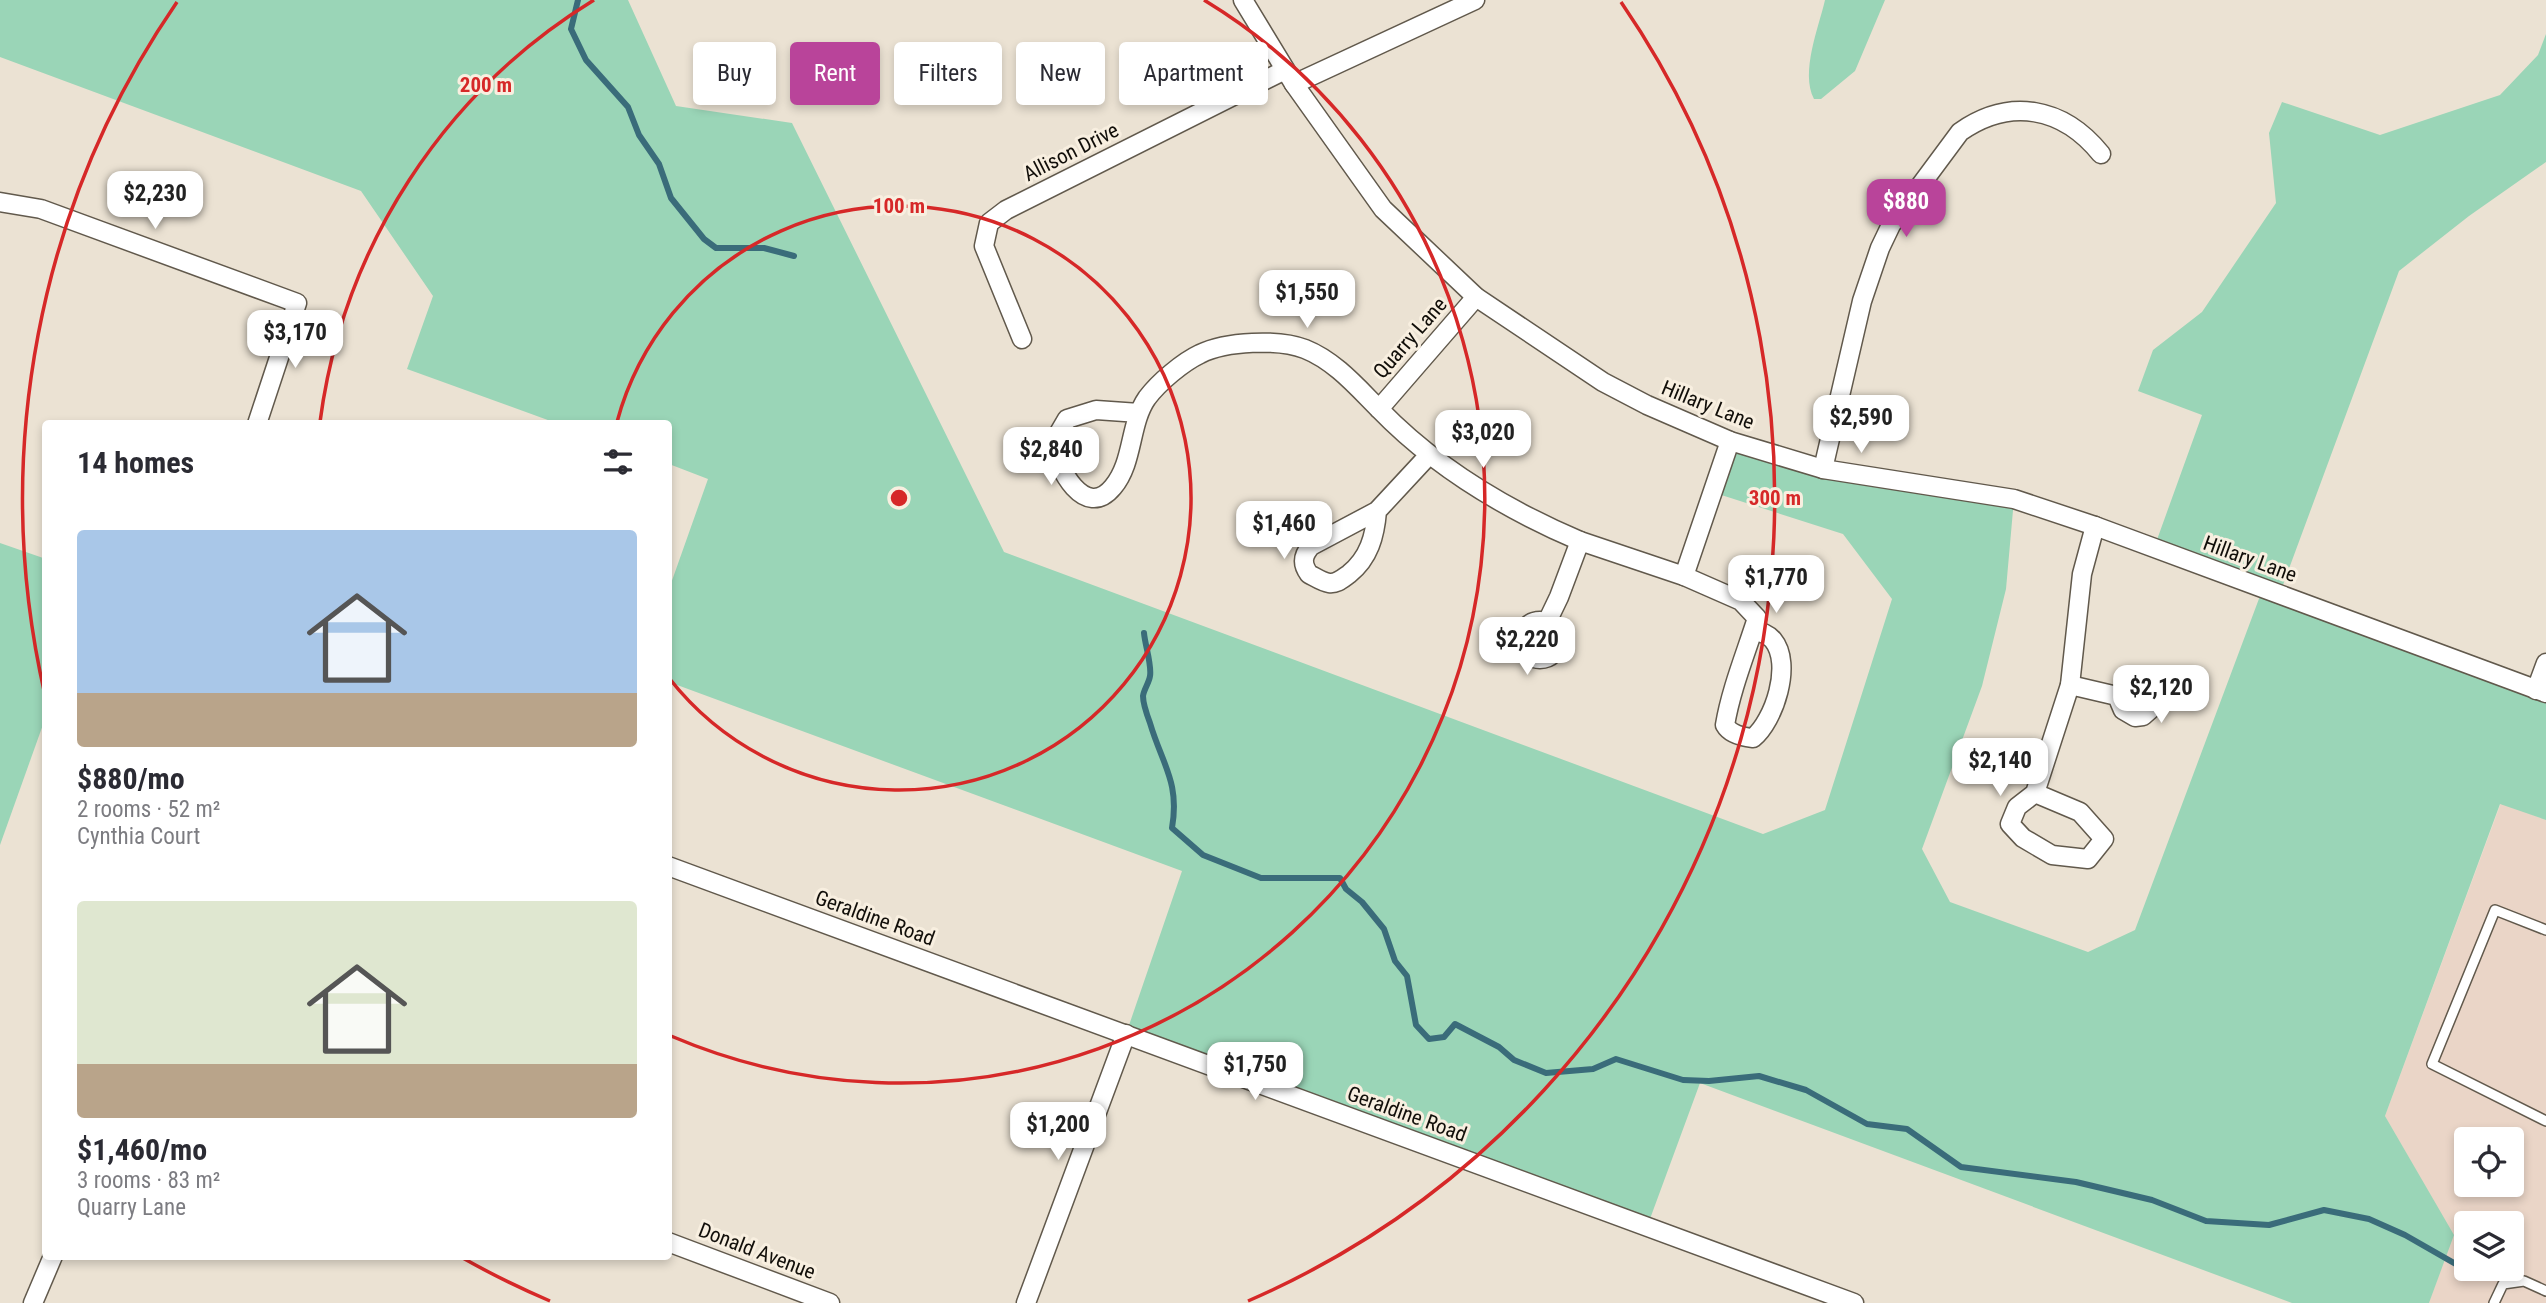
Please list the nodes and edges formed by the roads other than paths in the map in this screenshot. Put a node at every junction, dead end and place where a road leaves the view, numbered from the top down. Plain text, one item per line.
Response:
1 (1243, 0) edge
2 (1475, 0) edge
3 (1290, 77) junction
4 (2101, 154) dead end
5 (0, 202) edge
6 (1476, 297) junction
7 (1022, 339) dead end
8 (1379, 409) junction
9 (1139, 413) junction
10 (258, 420) edge
11 (1730, 441) junction
12 (1429, 455) junction
13 (1823, 468) junction
14 (1377, 511) junction
15 (2095, 526) junction
16 (1580, 541) junction
17 (1684, 576) junction
18 (1547, 622) dead end
19 (1754, 630) junction
20 (2546, 663) edge
21 (2070, 685) junction
22 (2541, 692) edge
23 (2117, 696) dead end
24 (2035, 793) junction
25 (672, 867) edge
26 (2546, 930) edge
27 (1126, 1034) junction
28 (2546, 1121) edge
29 (672, 1244) edge
30 (51, 1260) edge
31 (2546, 1291) edge
32 (34, 1303) edge
33 (830, 1303) edge
34 (1026, 1303) edge
35 (1854, 1303) edge
36 (2494, 1303) edge

1 - 3 street, Hillary Lane
2 - 3 street
3 - 6 street, Hillary Lane
3 - 7 street, Allison Drive
4 - 13 street
5 - 10 street
6 - 8 street, Quarry Lane
6 - 11 street, Hillary Lane
8 - 9 street, Quarry Lane
8 - 12 street, Quarry Lane
9 - 9 street, Quarry Lane
11 - 13 street, Hillary Lane
11 - 17 street
12 - 14 street
12 - 16 street, Quarry Lane
13 - 15 street, Hillary Lane
14 - 14 street
15 - 21 street
15 - 22 street, Hillary Lane
16 - 17 street, Quarry Lane
16 - 18 street
17 - 19 street, Quarry Lane
19 - 19 street, Quarry Lane
20 - 22 street
21 - 23 street
21 - 24 street
24 - 24 street
25 - 27 street, Geraldine Road
26 - 28 lane
27 - 34 street
27 - 35 street, Geraldine Road
29 - 33 street, Donald Avenue
30 - 32 street
31 - 36 lane

